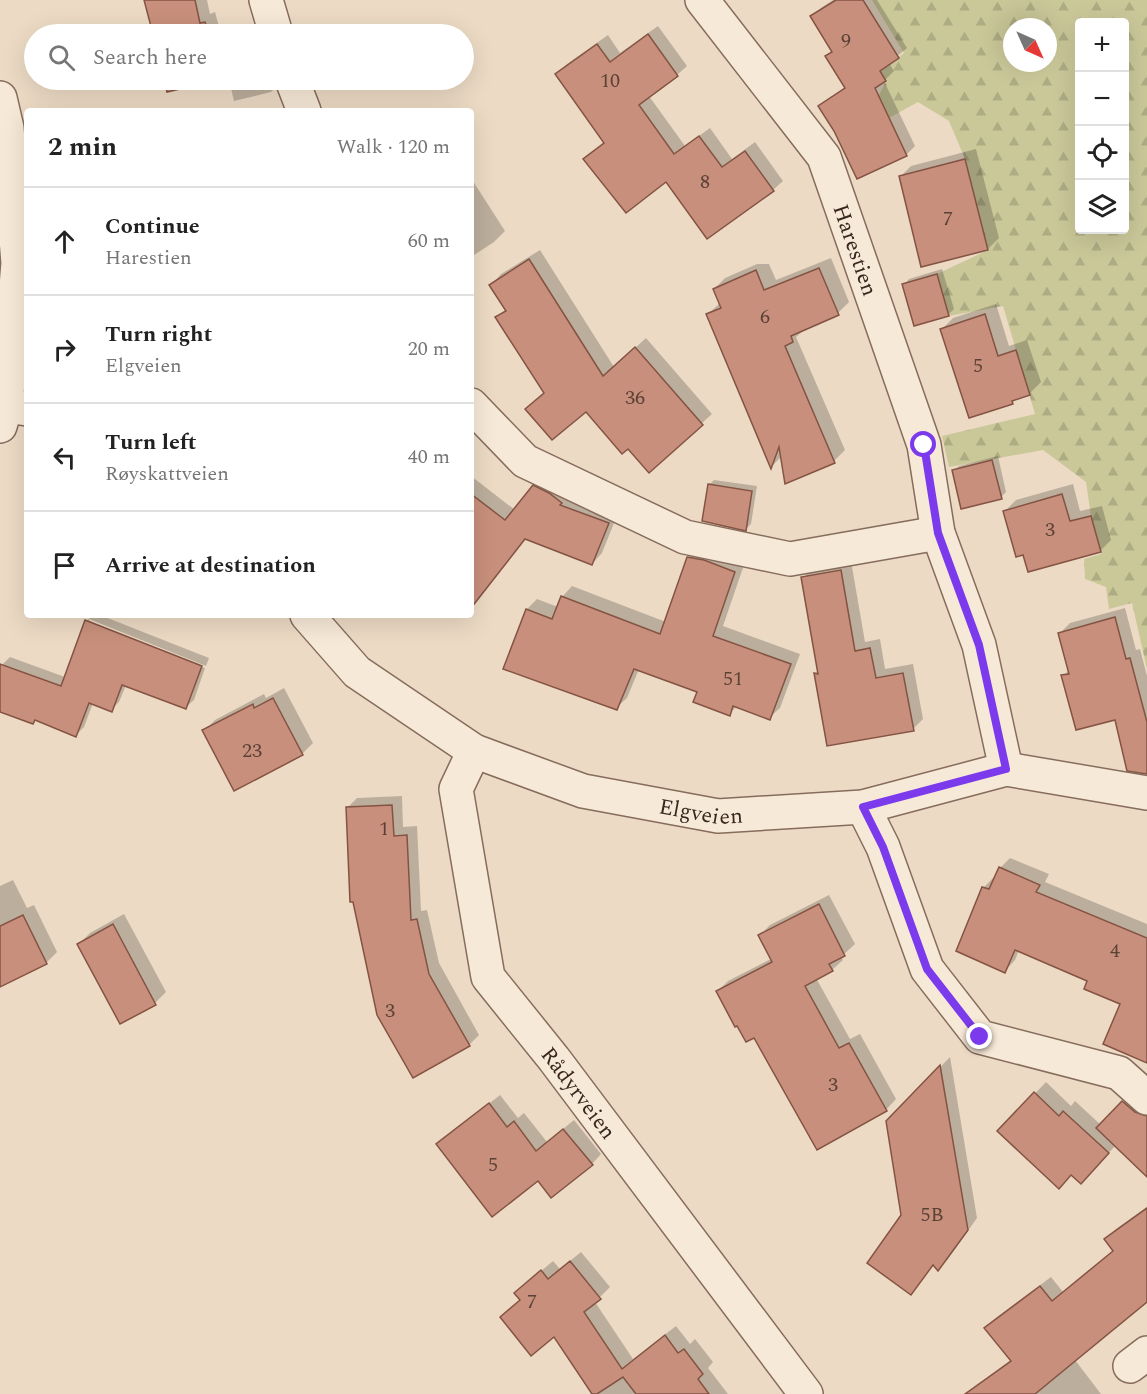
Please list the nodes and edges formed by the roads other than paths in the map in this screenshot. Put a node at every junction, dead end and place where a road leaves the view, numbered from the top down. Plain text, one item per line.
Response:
1 (266, 0) edge
2 (702, 0) edge
3 (273, 24) edge
4 (296, 90) edge
5 (0, 98) edge
6 (303, 108) edge
7 (474, 408) edge
8 (11, 414) edge
9 (938, 533) junction
10 (310, 618) edge
11 (474, 752) junction
12 (1006, 769) junction
13 (1147, 793) edge
14 (863, 807) junction
15 (1147, 1098) edge
16 (806, 1394) edge

1 - 3 street
2 - 9 street, Harestien
4 - 6 street
5 - 8 street
7 - 9 street
9 - 12 street, Harestien
10 - 11 street, Elgveien
11 - 14 street, Elgveien
11 - 16 street, Rådyrveien
12 - 13 street, Elgveien
12 - 14 street, Elgveien
14 - 15 street

